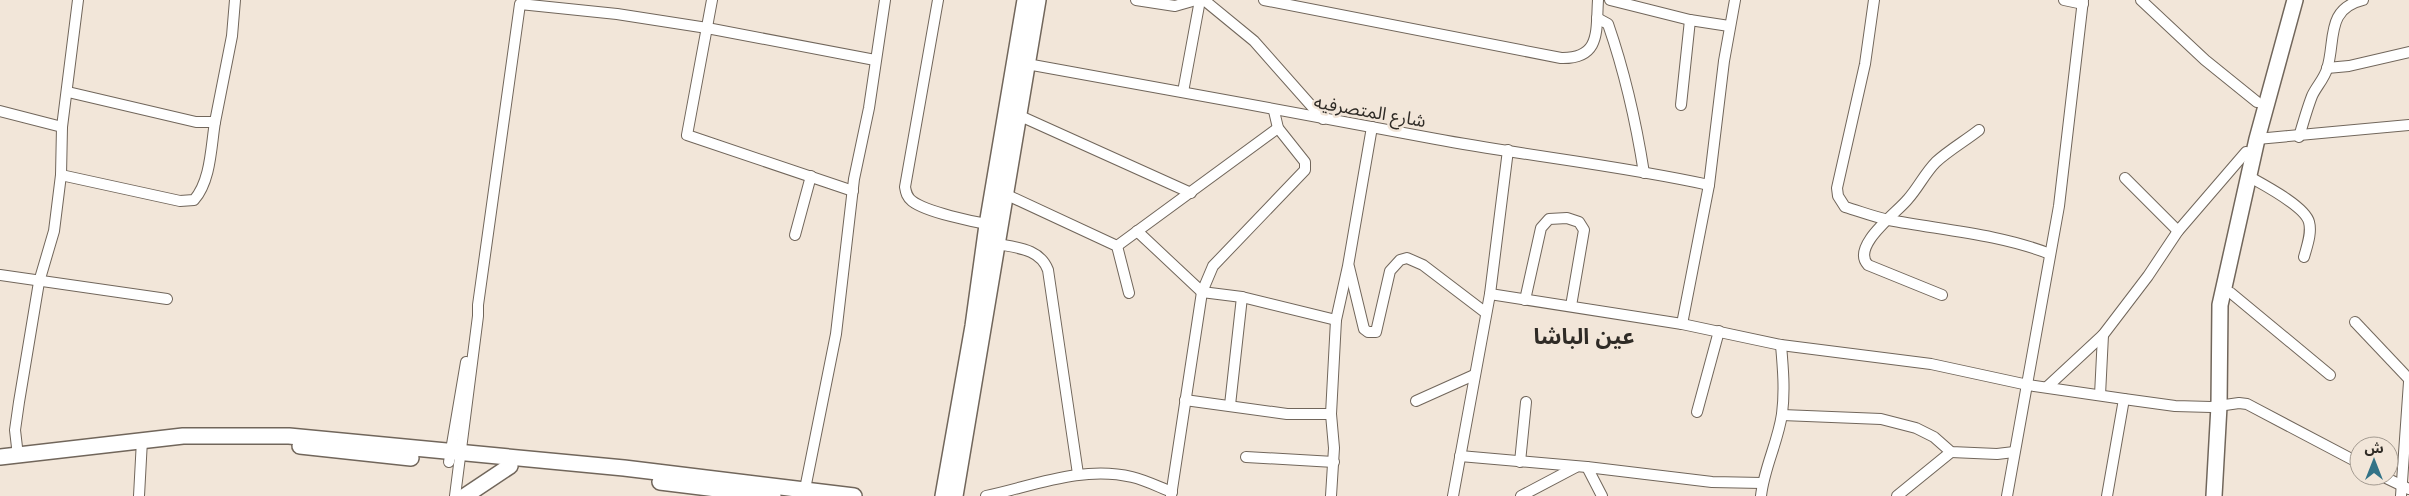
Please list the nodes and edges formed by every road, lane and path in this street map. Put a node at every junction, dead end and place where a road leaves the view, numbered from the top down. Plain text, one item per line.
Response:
1 (78, 0) edge
2 (235, 0) edge
3 (712, 0) edge
4 (885, 0) edge
5 (938, 0) edge
6 (1025, 0) edge
7 (1038, 0) edge
8 (1136, 0) edge
9 (1196, 0) edge
10 (1202, 0) edge
11 (1264, 0) edge
12 (1598, 0) edge
13 (1610, 0) edge
14 (1735, 0) edge
15 (1874, 0) edge
16 (2064, 0) edge
17 (2141, 0) edge
18 (2287, 0) edge
19 (2295, 0) edge
20 (2363, 0) edge
21 (520, 2) edge
22 (2083, 2) edge
23 (1597, 18) junction
24 (1690, 20) junction
25 (1729, 26) junction
26 (707, 28) junction
27 (2409, 52) edge
28 (875, 60) junction
29 (1026, 64) junction
30 (2327, 68) junction
31 (68, 92) junction
32 (1183, 92) junction
33 (2257, 102) junction
34 (1680, 106) dead end
35 (0, 111) edge
36 (1274, 111) junction
37 (1018, 115) junction
38 (1324, 119) junction
39 (215, 122) junction
40 (2409, 125) edge
41 (62, 127) junction
42 (1372, 127) junction
43 (1278, 128) junction
44 (1979, 130) dead end
45 (2299, 137) junction
46 (2257, 139) junction
47 (1508, 150) junction
48 (2246, 152) junction
49 (1644, 173) junction
50 (60, 174) junction
51 (811, 176) junction
52 (2248, 176) junction
53 (2125, 178) dead end
54 (1709, 185) junction
55 (853, 191) junction
56 (1191, 193) junction
57 (1005, 194) junction
58 (1887, 219) junction
59 (994, 226) junction
60 (1137, 231) junction
61 (2178, 231) junction
62 (795, 235) dead end
63 (998, 244) junction
64 (1117, 246) junction
65 (2050, 254) junction
66 (2304, 257) dead end
67 (1348, 266) junction
68 (0, 275) edge
69 (39, 282) junction
70 (2223, 290) junction
71 (1202, 292) junction
72 (1129, 293) dead end
73 (1490, 294) junction
74 (1942, 295) dead end
75 (1242, 297) junction
76 (167, 299) dead end
77 (1526, 300) junction
78 (1571, 306) junction
79 (1486, 313) junction
80 (1336, 320) junction
81 (2355, 322) dead end
82 (1682, 324) junction
83 (1719, 331) junction
84 (2103, 335) junction
85 (1781, 345) junction
86 (2330, 375) dead end
87 (1474, 376) junction
88 (2409, 381) edge
89 (2028, 385) junction
90 (2047, 387) junction
91 (2409, 392) edge
92 (2100, 395) junction
93 (2124, 399) junction
94 (1185, 400) junction
95 (1416, 401) dead end
96 (1526, 402) dead end
97 (1230, 405) junction
98 (2215, 407) junction
99 (1697, 412) dead end
100 (1331, 414) junction
101 (1782, 415) junction
102 (142, 440) junction
103 (1951, 452) junction
104 (2014, 452) junction
105 (18, 456) junction
106 (1460, 456) junction
107 (0, 457) edge
108 (455, 457) junction
109 (1246, 457) dead end
110 (2349, 458) edge
111 (1334, 462) junction
112 (1520, 462) junction
113 (510, 466) junction
114 (1576, 467) junction
115 (1587, 467) junction
116 (1078, 474) junction
117 (1762, 482) junction
118 (805, 490) junction
119 (690, 491) edge
120 (2404, 491) edge
121 (1172, 494) edge
122 (139, 496) edge
123 (455, 496) edge
124 (465, 496) edge
125 (772, 496) edge
126 (854, 496) edge
127 (943, 496) edge
128 (955, 496) edge
129 (986, 496) edge
130 (1331, 496) edge
131 (1453, 496) edge
132 (1521, 496) edge
133 (1602, 496) edge
134 (1760, 496) edge
135 (1897, 496) edge
136 (2008, 496) edge
137 (2107, 496) edge
138 (2206, 496) edge
139 (2214, 496) edge

1 - 31 street
2 - 39 street
3 - 26 street
4 - 28 street
5 - 59 street
6 - 59 street
7 - 29 street
8 - 9 street
10 - 32 street
10 - 38 street
11 - 23 street
12 - 23 street
13 - 24 street
14 - 25 street
15 - 58 street
16 - 22 street
17 - 33 street
18 - 33 street
19 - 46 street
20 - 30 street
21 - 26 street
21 - 108 street
22 - 65 street
23 - 49 street
24 - 25 street
24 - 34 street
25 - 54 street
26 - 28 street
26 - 51 street
27 - 30 street
28 - 55 street
29 - 32 street, شارع المتصرفيه
29 - 37 street
30 - 45 street
31 - 39 street
31 - 41 street
32 - 36 street, شارع المتصرفيه
33 - 48 street
35 - 41 street
36 - 38 street, شارع المتصرفيه
36 - 43 street
37 - 56 street
37 - 57 street
38 - 42 street, شارع المتصرفيه
39 - 50 street
40 - 45 street
41 - 50 street
42 - 47 street, شارع المتصرفيه
42 - 67 street
43 - 56 street
43 - 71 street
44 - 58 street
45 - 46 street
46 - 52 street
47 - 49 street, شارع المتصرفيه
47 - 73 street
48 - 61 street
48 - 98 street
49 - 54 street, شارع المتصرفيه
50 - 69 street
51 - 55 street
51 - 62 street
52 - 66 street
52 - 70 street
53 - 61 street
54 - 82 street
55 - 118 street
56 - 60 street
57 - 59 street
57 - 64 street
58 - 65 street
58 - 74 street
59 - 63 street
59 - 127 street
60 - 64 street
60 - 71 street
61 - 84 street
63 - 116 street
63 - 128 street
64 - 72 street
65 - 89 street
67 - 79 street
67 - 80 street
68 - 69 street
69 - 76 street
69 - 105 street
70 - 86 street
70 - 98 street
71 - 75 street
71 - 94 street
73 - 77 street
73 - 79 street
75 - 80 street
75 - 97 street
77 - 78 street
77 - 78 street
78 - 82 street
79 - 87 street
80 - 100 street
81 - 88 street
82 - 83 street
83 - 85 street
83 - 99 street
84 - 90 street
84 - 92 street
85 - 89 street
85 - 101 street
87 - 95 street
87 - 106 street
88 - 91 street
89 - 90 street
89 - 104 street
90 - 92 street
91 - 120 street
92 - 93 street
93 - 98 street
93 - 137 street
94 - 97 street
94 - 121 street
96 - 112 street
97 - 100 street
98 - 110 street
98 - 138 street
98 - 139 street
100 - 111 street
101 - 103 street
101 - 117 street
102 - 105 street
102 - 108 street
102 - 122 street
103 - 104 street
103 - 135 street
104 - 136 street
105 - 107 street
106 - 112 street
106 - 131 street
108 - 113 street
108 - 118 street
108 - 123 street
109 - 111 street
111 - 130 street
112 - 114 street
113 - 119 street
113 - 124 street
114 - 115 street
114 - 132 street
115 - 117 street
115 - 133 street
116 - 121 street
116 - 129 street
117 - 134 street
118 - 126 street
119 - 125 street

